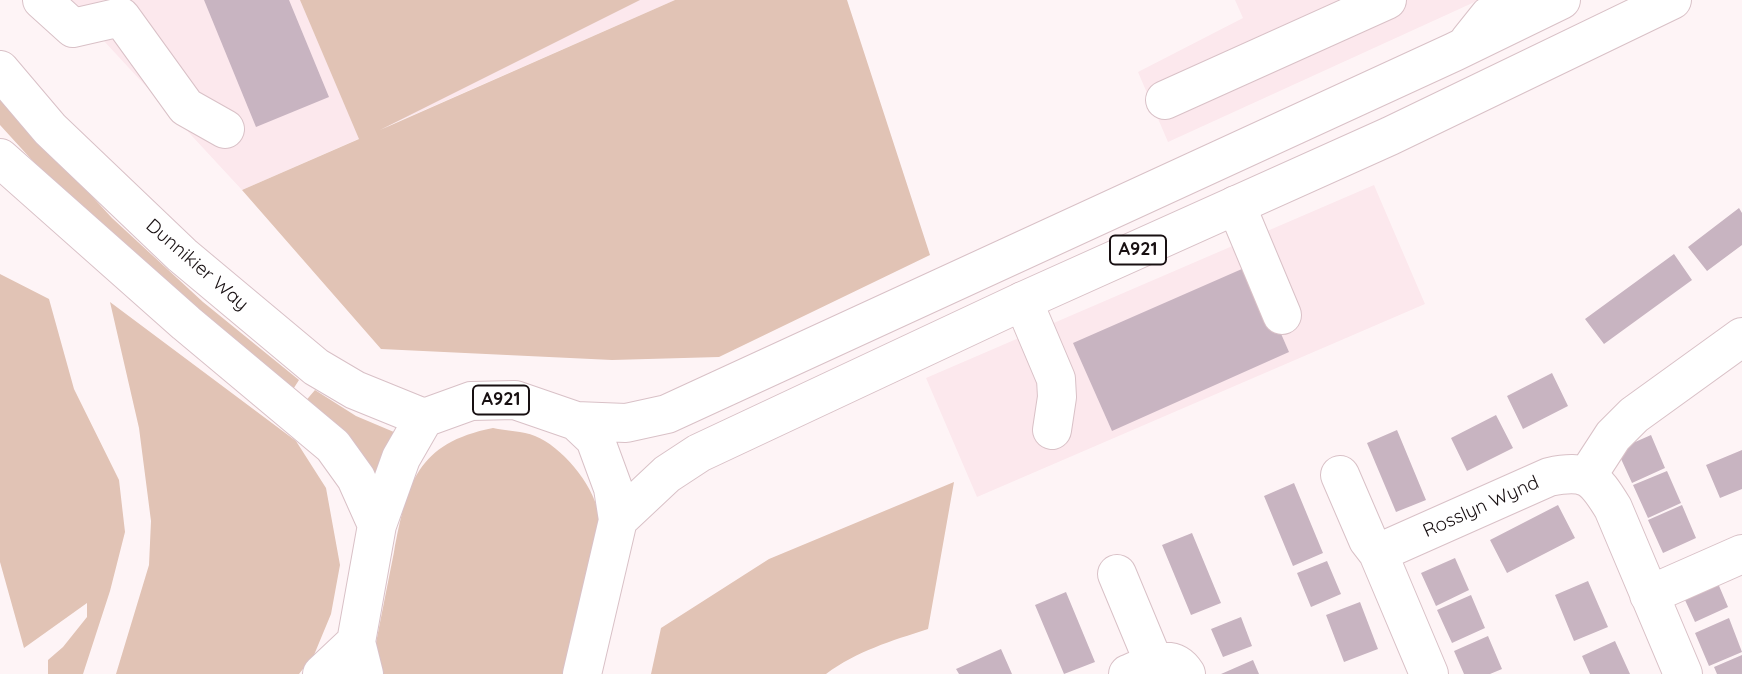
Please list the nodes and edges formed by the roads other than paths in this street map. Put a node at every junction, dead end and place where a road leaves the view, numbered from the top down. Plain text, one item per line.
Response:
1 (41, 0) edge
2 (1387, 0) edge
3 (1515, 0) edge
4 (1672, 0) edge
5 (1549, 1) edge
6 (73, 14) edge
7 (1465, 46) junction
8 (0, 71) edge
9 (1166, 100) dead end
10 (225, 129) dead end
11 (0, 158) edge
12 (1236, 205) junction
13 (1023, 302) junction
14 (1282, 314) dead end
15 (1742, 337) edge
16 (424, 418) junction
17 (576, 421) junction
18 (1052, 430) dead end
19 (1340, 475) dead end
20 (1587, 476) junction
21 (618, 520) junction
22 (377, 525) junction
23 (1378, 553) junction
24 (1742, 554) edge
25 (1117, 573) dead end
26 (1648, 595) junction
27 (360, 658) edge
28 (1156, 670) edge
29 (322, 674) edge
30 (582, 674) edge
31 (1429, 674) edge
32 (1683, 674) edge

1 - 6 main road
2 - 9 main road
3 - 7 main road
4 - 12 main road, A921
5 - 7 main road, A921
6 - 10 main road
7 - 17 main road, A921
8 - 16 main road, Dunnikier Way
11 - 22 main road
12 - 13 main road, A921
12 - 14 main road
13 - 18 main road
13 - 21 main road, A921
15 - 20 main road
16 - 17 main road, A921
16 - 22 main road
17 - 21 main road
19 - 23 main road
20 - 23 main road, Rosslyn Wynd
20 - 26 main road
21 - 30 main road
22 - 27 main road
23 - 31 main road
24 - 26 main road
25 - 28 main road
26 - 32 main road
27 - 29 main road

